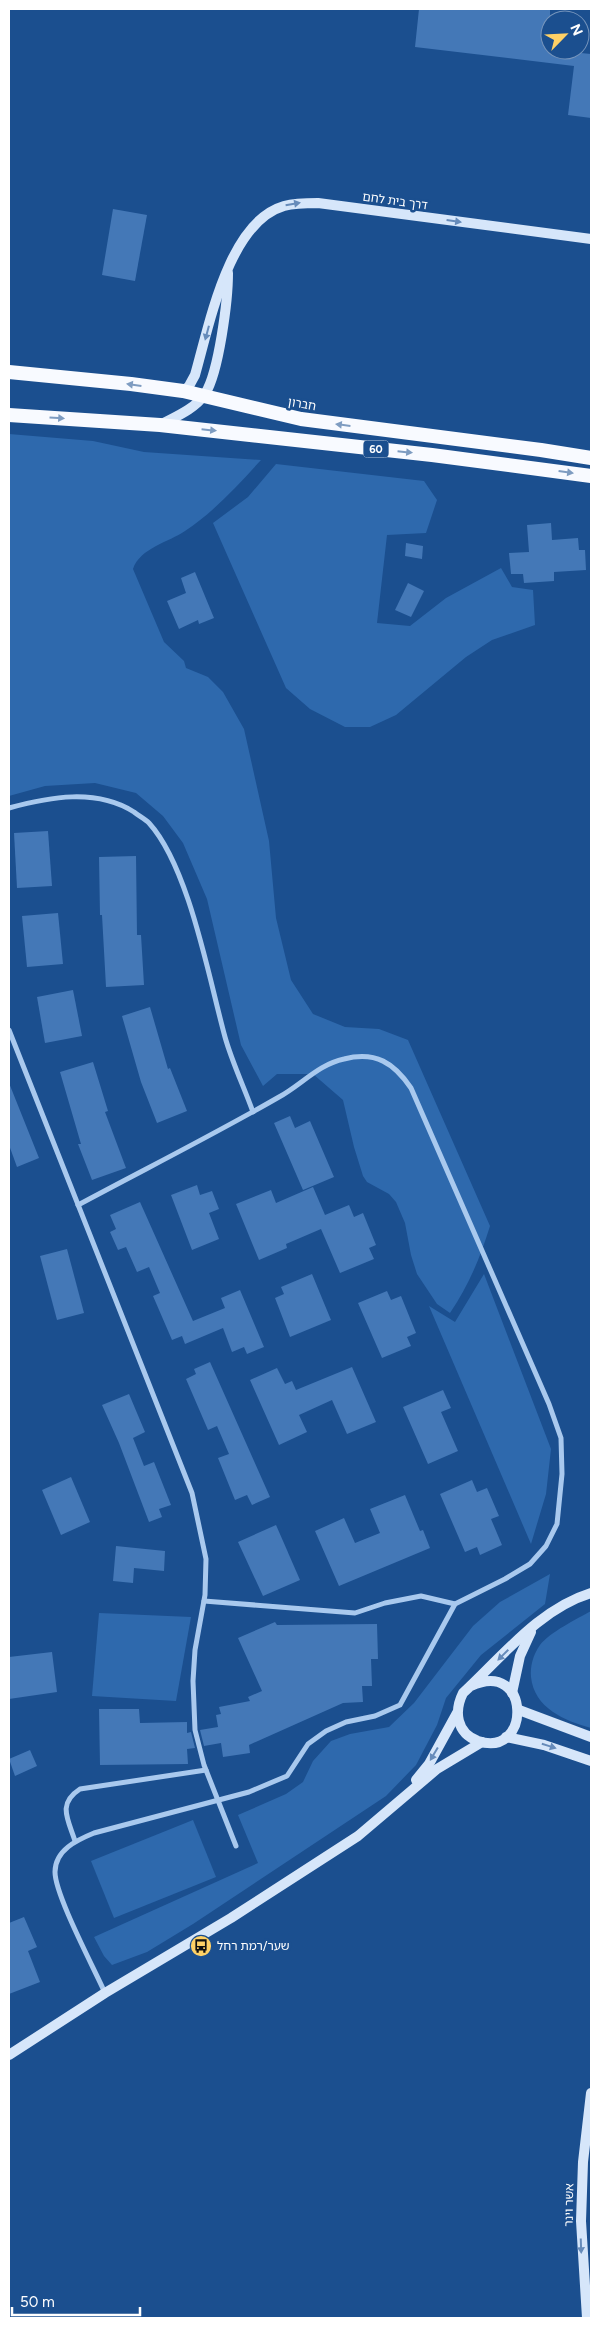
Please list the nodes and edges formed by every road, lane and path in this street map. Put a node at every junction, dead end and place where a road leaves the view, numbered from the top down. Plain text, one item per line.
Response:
1 (591, 239) edge
2 (228, 271) junction
3 (9, 372) edge
4 (183, 392) junction
5 (204, 396) junction
6 (9, 415) edge
7 (160, 425) junction
8 (591, 458) edge
9 (591, 476) edge
10 (9, 808) edge
11 (9, 1030) edge
12 (253, 1112) junction
13 (78, 1205) junction
14 (591, 1593) edge
15 (204, 1601) junction
16 (455, 1604) junction
17 (535, 1625) junction
18 (471, 1686) junction
19 (512, 1693) junction
20 (519, 1710) junction
21 (457, 1713) junction
22 (506, 1737) junction
23 (591, 1737) edge
24 (482, 1742) junction
25 (591, 1761) edge
26 (206, 1770) junction
27 (408, 1792) junction
28 (217, 1799) junction
29 (75, 1841) junction
30 (236, 1846) dead end
31 (105, 1993) junction
32 (9, 2055) edge
33 (591, 2093) edge
34 (587, 2318) edge

2 -> 1 main road, דרך בית לחם
2 -> 4 main road, דרך בית לחם
2 - 5 main road, דרך בית לחם
4 -> 3 highway, חברון / 60
4 - 5 highway, חברון / 60
5 - 7 main road
8 -> 5 highway, חברון / 60
6 -> 7 highway, 60
7 -> 9 highway, 60
10 - 12 street
11 - 13 street
12 - 13 street
12 - 16 street
13 - 15 street
14 - 17 main road
15 - 16 street
15 - 26 street
16 - 28 street
17 -> 18 main road
17 - 19 main road
18 - 19 main road
18 - 21 main road
19 - 20 main road
20 - 22 main road
20 - 23 main road
21 - 24 main road
21 -> 27 main road
22 - 24 main road
22 -> 25 main road
24 - 27 main road
26 - 28 street
26 - 29 street
27 - 31 main road
28 - 29 street
28 - 30 street
29 - 31 street
31 - 32 main road
33 -> 34 main road, אשר וינר

